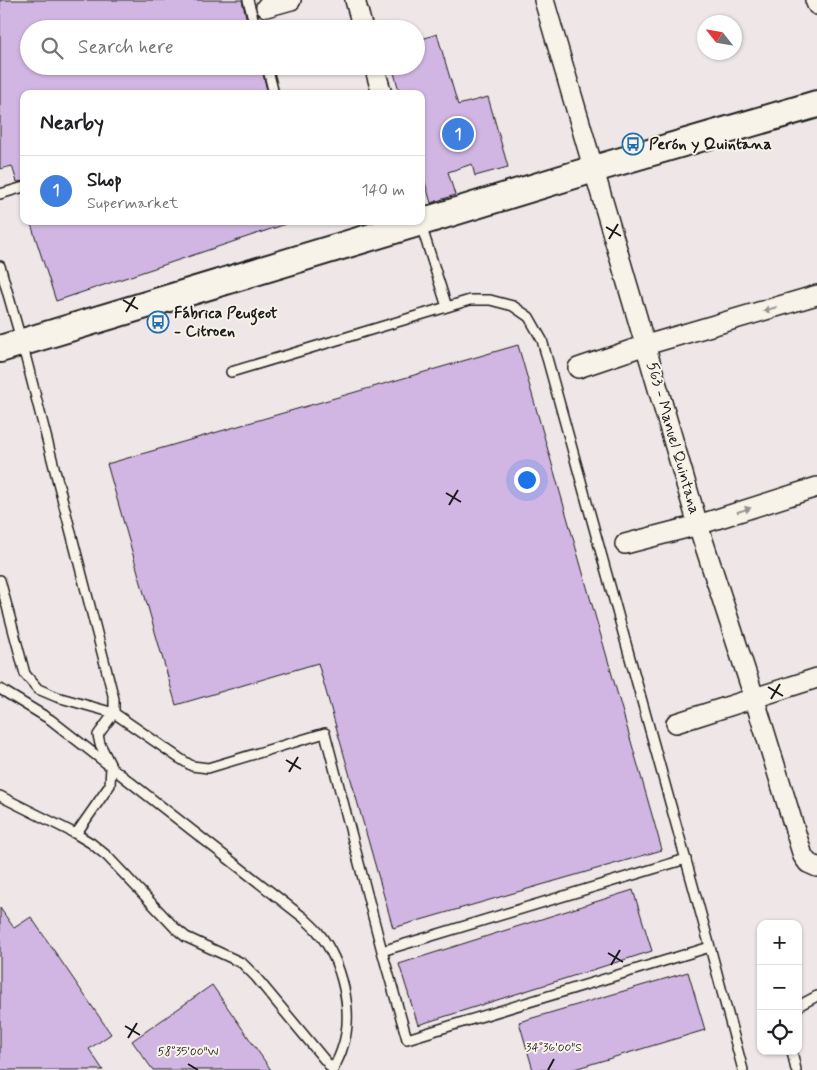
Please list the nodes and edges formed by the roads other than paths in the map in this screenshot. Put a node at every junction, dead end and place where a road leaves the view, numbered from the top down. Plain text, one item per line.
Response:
1 (248, 0) edge
2 (291, 0) edge
3 (355, 0) edge
4 (544, 0) edge
5 (815, 0) edge
6 (817, 6) edge
7 (266, 7) dead end
8 (254, 20) edge
9 (361, 20) edge
10 (269, 75) edge
11 (377, 75) edge
12 (273, 90) edge
13 (381, 90) edge
14 (817, 104) edge
15 (594, 169) junction
16 (20, 189) edge
17 (0, 194) edge
18 (425, 220) edge
19 (410, 225) edge
20 (421, 225) edge
21 (0, 266) edge
22 (2, 281) edge
23 (817, 295) edge
24 (446, 307) junction
25 (646, 345) junction
26 (11, 346) edge
27 (578, 368) dead end
28 (230, 372) dead end
29 (817, 487) edge
30 (698, 524) junction
31 (625, 544) dead end
32 (0, 580) edge
33 (817, 678) edge
34 (0, 689) edge
35 (754, 697) junction
36 (114, 713) junction
37 (676, 723) dead end
38 (111, 766) junction
39 (0, 796) edge
40 (76, 834) junction
41 (686, 859) junction
42 (817, 867) edge
43 (710, 947) junction
44 (382, 951) junction
45 (817, 996) edge
46 (802, 1004) edge
47 (793, 1055) edge
48 (333, 1070) edge
49 (743, 1070) edge
50 (796, 1070) edge

1 - 8 lane
2 - 7 street
3 - 9 street
4 - 15 street, 563 - Manuel Quintana
5 - 6 street
10 - 12 lane
11 - 13 street
14 - 15 street
15 - 18 street
15 - 25 street, 563 - Manuel Quintana
16 - 17 lane
19 - 26 street
20 - 24 lane
21 - 22 lane
22 - 26 lane
23 -> 25 street
24 - 28 lane
24 - 41 lane
25 - 27 street
25 - 30 street, 563 - Manuel Quintana
26 - 36 lane
30 -> 29 street
30 - 31 street
30 - 35 street, 563 - Manuel Quintana
32 - 36 lane
33 - 35 street
34 - 38 lane
35 - 37 street
35 - 42 street, 563 - Manuel Quintana
36 - 38 lane
36 - 44 lane
38 - 40 lane
38 - 48 lane
39 - 40 lane
40 - 48 lane
41 - 43 lane
41 - 44 lane
43 - 44 lane
43 - 49 lane
45 - 46 lane
47 - 50 lane

